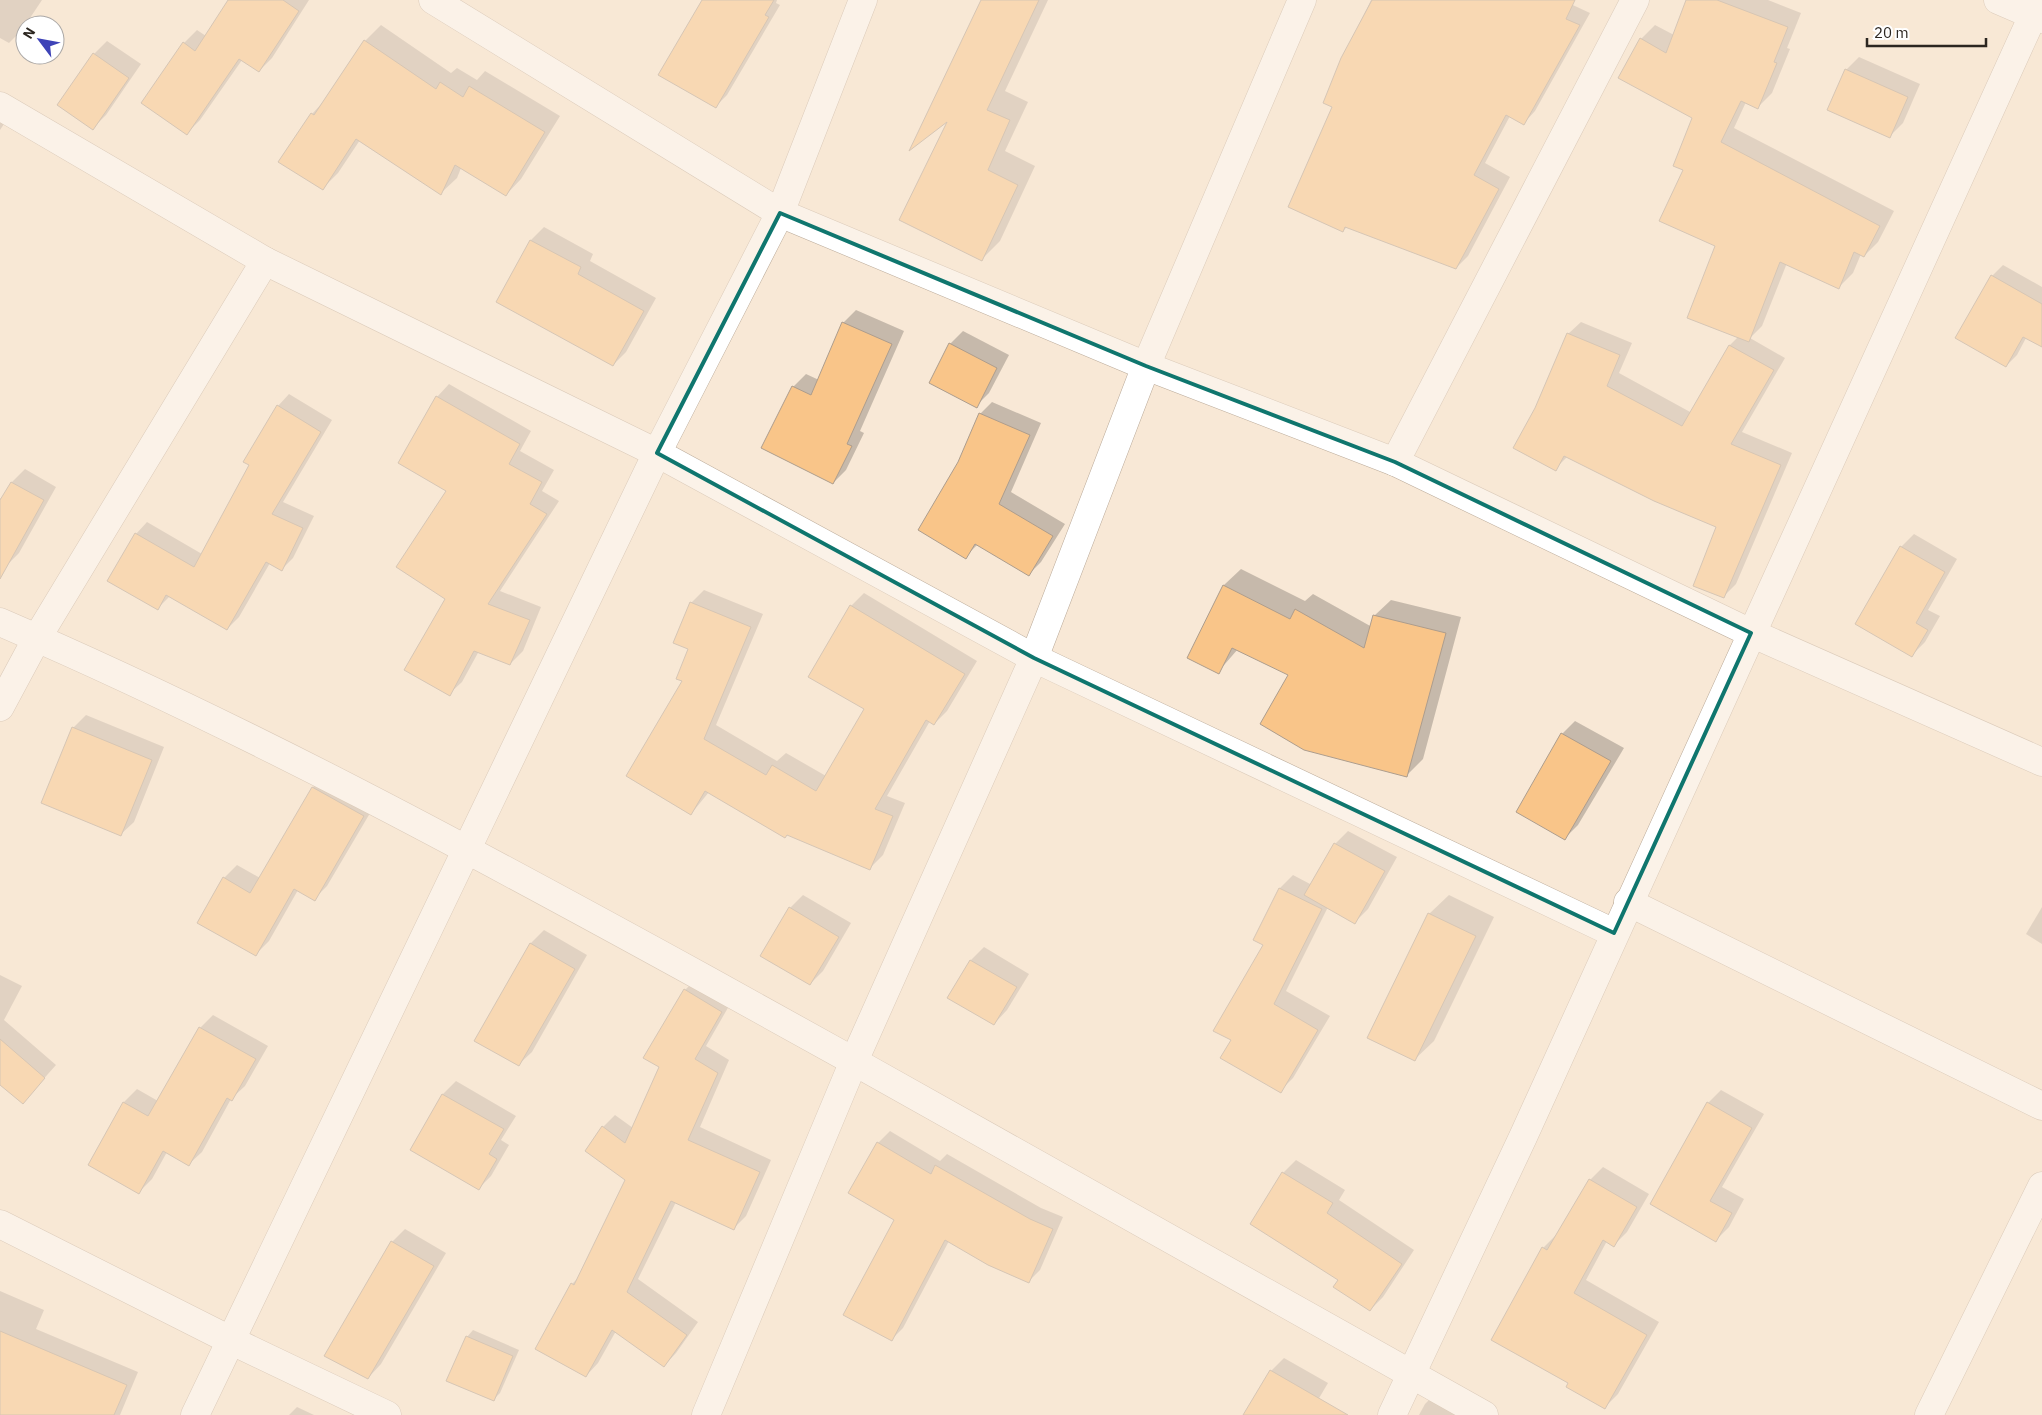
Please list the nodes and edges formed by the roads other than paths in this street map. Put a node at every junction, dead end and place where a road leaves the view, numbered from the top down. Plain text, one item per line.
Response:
1 (434, 0) edge
2 (863, 0) edge
3 (1302, 0) edge
4 (1635, 0) edge
5 (1998, 0) edge
6 (2038, 11) edge
7 (0, 106) edge
8 (780, 213) junction
9 (265, 262) junction
10 (1146, 366) junction
11 (657, 453) junction
12 (1395, 462) junction
13 (0, 622) edge
14 (1751, 633) junction
15 (37, 638) junction
16 (1034, 658) junction
17 (0, 707) edge
18 (2042, 762) edge
19 (468, 848) junction
20 (1628, 902) junction
21 (1614, 933) junction
22 (854, 1061) junction
23 (2042, 1106) edge
24 (2042, 1186) edge
25 (0, 1224) edge
26 (230, 1340) junction
27 (1411, 1374) junction
28 (195, 1415) edge
29 (387, 1415) edge
30 (706, 1415) edge
31 (1392, 1415) edge
32 (1484, 1415) edge
33 (1930, 1415) edge

1 - 8 street
2 - 8 street
3 - 10 street
4 - 12 street
5 - 6 street
6 - 14 street
7 - 9 street
8 - 10 street
8 - 11 street
9 - 11 street
9 - 15 street
10 - 12 street
10 - 16 street
11 - 16 street
11 - 19 street
12 - 14 street
13 - 15 street
14 - 18 street
14 - 20 street
15 - 17 street
15 - 19 street
16 - 21 street
16 - 22 street
19 - 22 street
19 - 26 street
20 - 21 street
20 - 23 street
21 - 27 street
22 - 27 street
22 - 30 street
24 - 33 street
25 - 26 street
26 - 28 street
26 - 29 street
27 - 31 street
27 - 32 street

